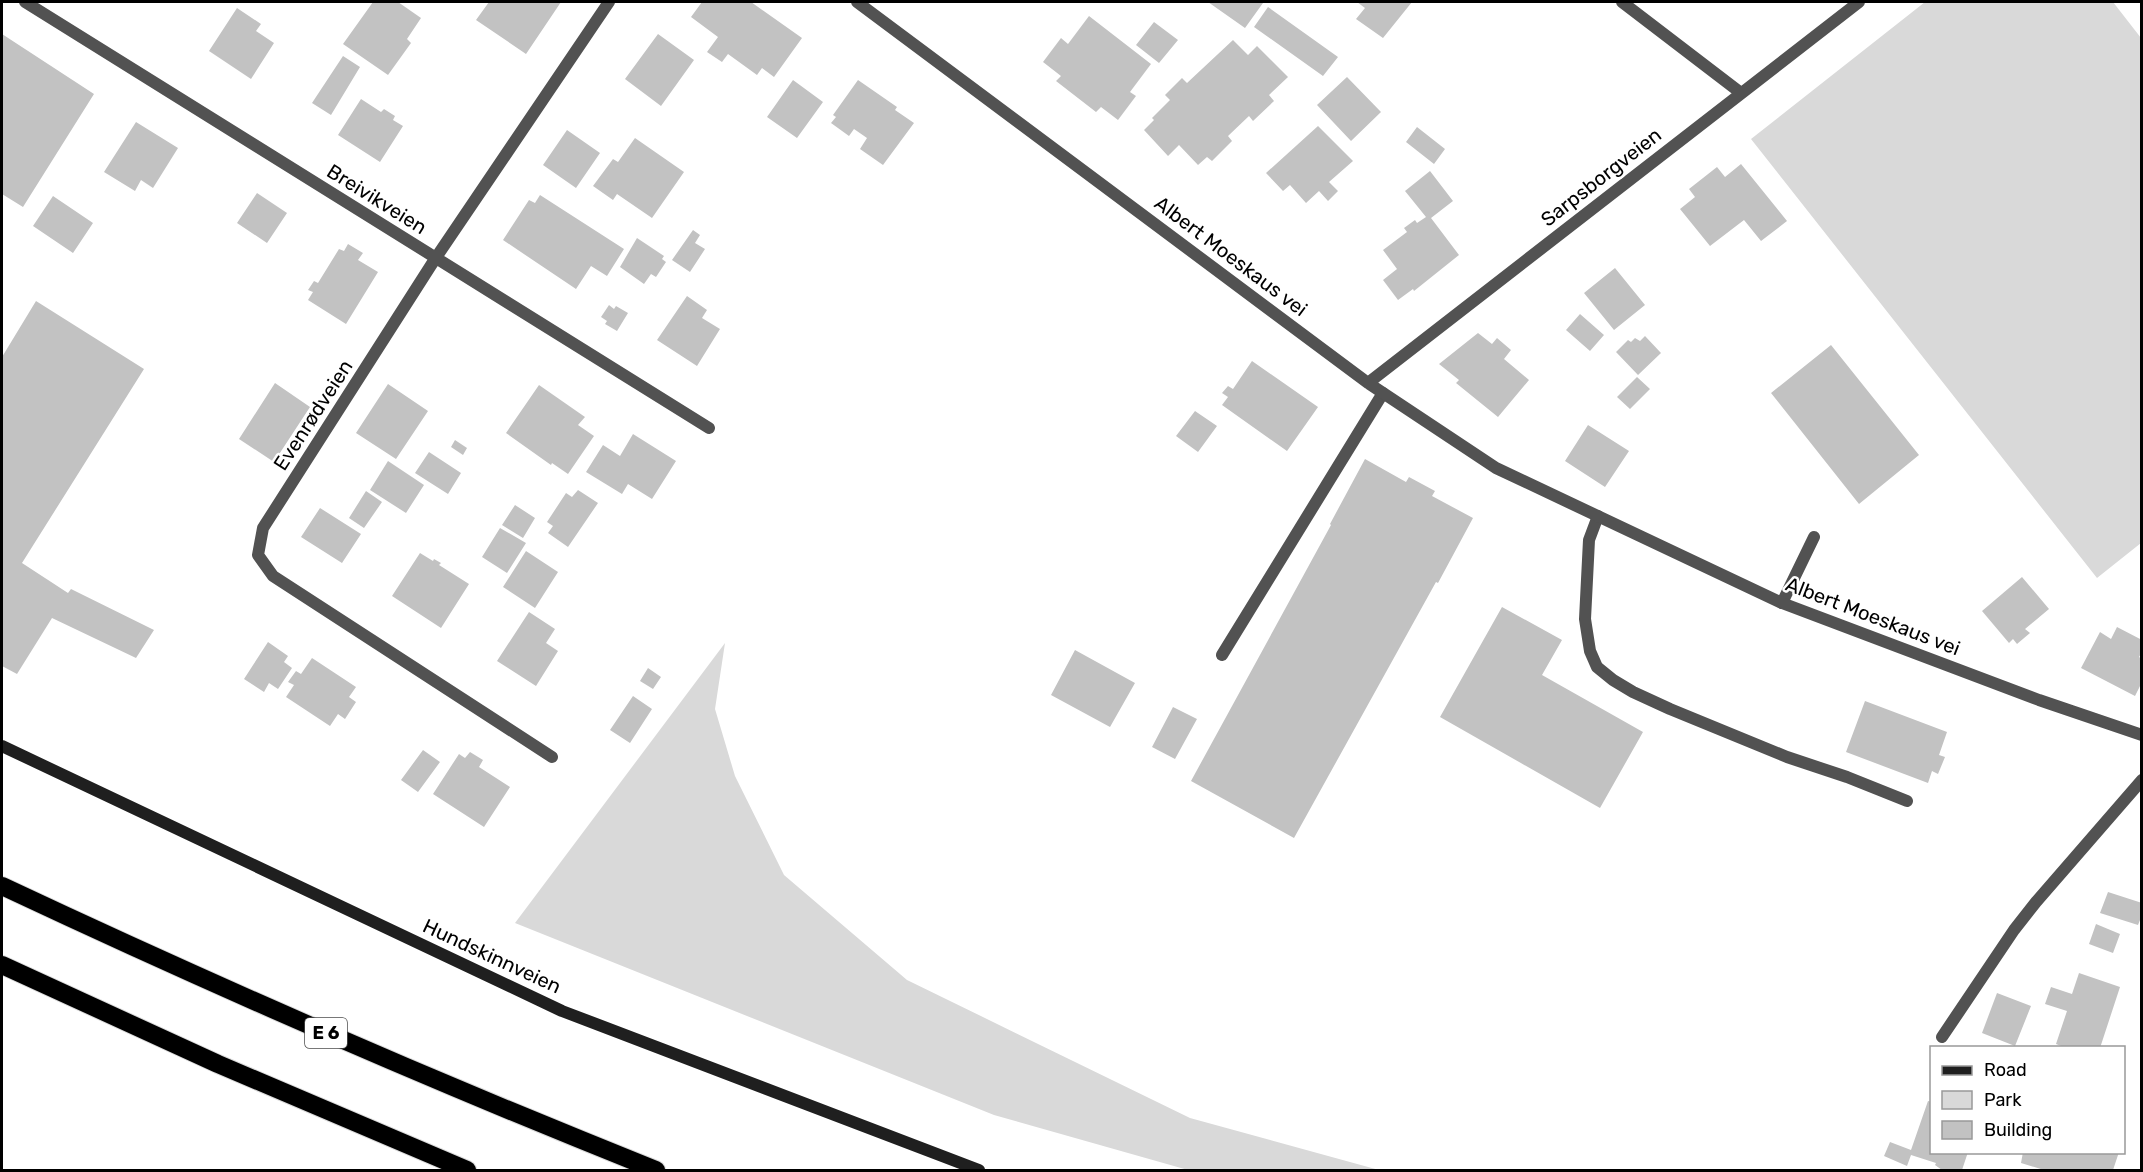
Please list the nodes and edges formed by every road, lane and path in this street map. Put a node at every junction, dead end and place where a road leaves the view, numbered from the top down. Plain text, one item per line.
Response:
1 (25, 2) edge
2 (609, 2) edge
3 (856, 2) edge
4 (1622, 2) edge
5 (1859, 2) edge
6 (1741, 93) junction
7 (435, 259) junction
8 (1368, 383) junction
9 (1383, 393) junction
10 (708, 428) dead end
11 (1598, 516) junction
12 (1814, 537) dead end
13 (1782, 603) junction
14 (1222, 655) dead end
15 (2142, 735) edge
16 (2, 747) edge
17 (552, 757) dead end
18 (2142, 780) edge
19 (1907, 801) dead end
20 (2, 886) edge
21 (2, 965) edge
22 (1942, 1037) dead end
23 (467, 1170) edge
24 (656, 1170) edge
25 (979, 1170) edge

1 - 7 street, Breivikveien
2 - 7 street, Evenrødveien
3 - 8 street, Albert Moeskaus vei
4 - 6 street
5 - 6 street, Sarpsborgveien
6 - 8 street, Sarpsborgveien
7 - 10 street, Breivikveien
7 - 17 street, Evenrødveien
8 - 9 street, Albert Moeskaus vei
9 - 11 street, Albert Moeskaus vei
9 - 14 street
11 - 13 street, Albert Moeskaus vei
11 - 19 street
12 - 13 street
13 - 15 street, Albert Moeskaus vei
16 - 25 street, Hundskinnveien
18 - 22 street
20 - 24 highway, E 6
21 - 23 highway

